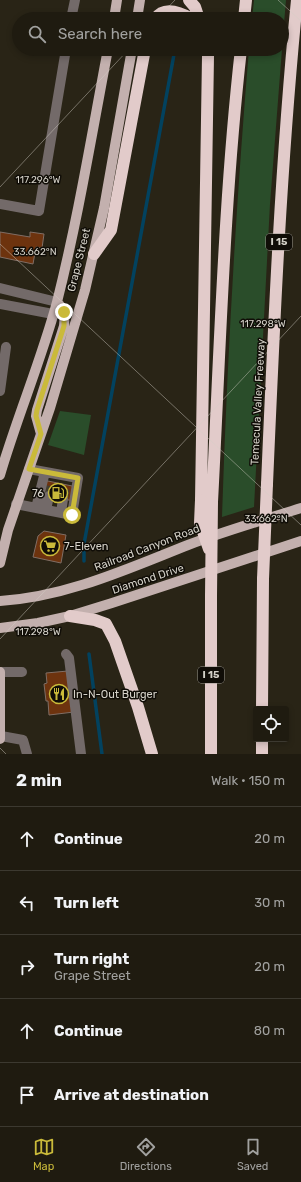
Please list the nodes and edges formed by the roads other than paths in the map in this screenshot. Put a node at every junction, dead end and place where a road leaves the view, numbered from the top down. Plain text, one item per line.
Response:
1 (74, 0) edge
2 (117, 0) edge
3 (140, 0) edge
4 (189, 0) edge
5 (246, 0) edge
6 (297, 0) edge
7 (72, 12) edge
8 (115, 12) edge
9 (138, 12) edge
10 (163, 12) edge
11 (174, 12) edge
12 (197, 12) edge
13 (245, 12) edge
14 (65, 56) edge
15 (107, 56) edge
16 (131, 56) edge
17 (144, 56) edge
18 (208, 56) edge
19 (240, 56) edge
20 (0, 204) edge
21 (94, 254) junction
22 (0, 288) edge
23 (57, 302) junction
24 (0, 304) edge
25 (53, 314) junction
26 (6, 346) dead end
27 (0, 391) edge
28 (41, 434) junction
29 (29, 469) junction
30 (0, 475) edge
31 (50, 476) junction
32 (49, 496) tunnel mouth
33 (63, 499) tunnel mouth
34 (207, 501) junction
35 (16, 504) junction
36 (36, 508) junction
37 (301, 508) edge
38 (46, 510) junction
39 (61, 513) junction
40 (301, 541) edge
41 (0, 563) edge
42 (0, 601) edge
43 (70, 616) junction
44 (0, 628) edge
45 (66, 654) dead end
46 (0, 672) edge
47 (22, 672) dead end
48 (262, 706) edge
49 (0, 738) edge
50 (262, 742) edge
51 (27, 754) edge
52 (81, 754) edge
53 (152, 754) edge
54 (211, 754) edge
55 (262, 754) edge

1 - 7 lane
2 - 8 main road
3 - 9 main road
4 - 12 highway
5 - 13 highway
6 - 48 highway, Temecula Valley Freeway / I 15, bridge
10 - 11 highway
14 - 20 lane
15 - 23 main road, Grape Street
16 - 21 main road, Grape Street
17 - 21 highway
18 - 34 highway
19 - 34 highway, I 15
21 - 28 main road, Grape Street
22 - 23 lane
23 - 25 main road, Grape Street
23 - 28 main road
24 - 25 lane
25 - 30 main road, Grape Street
26 - 27 lane
28 - 29 main road, Grape Street
29 - 31 lane
29 - 35 main road, Grape Street
31 - 36 lane
31 - 39 lane
32 - 38 lane
33 - 39 lane
34 - 54 highway, I 15, bridge
35 - 36 lane
35 - 41 main road, Grape Street
36 - 38 lane
37 - 42 main road, Railroad Canyon Road
38 - 39 lane
40 - 43 main road, Diamond Drive
43 - 44 main road, Diamond Drive
43 - 53 highway
45 - 52 lane
46 - 47 lane
46 - 49 main road
49 - 51 lane
50 - 55 highway

